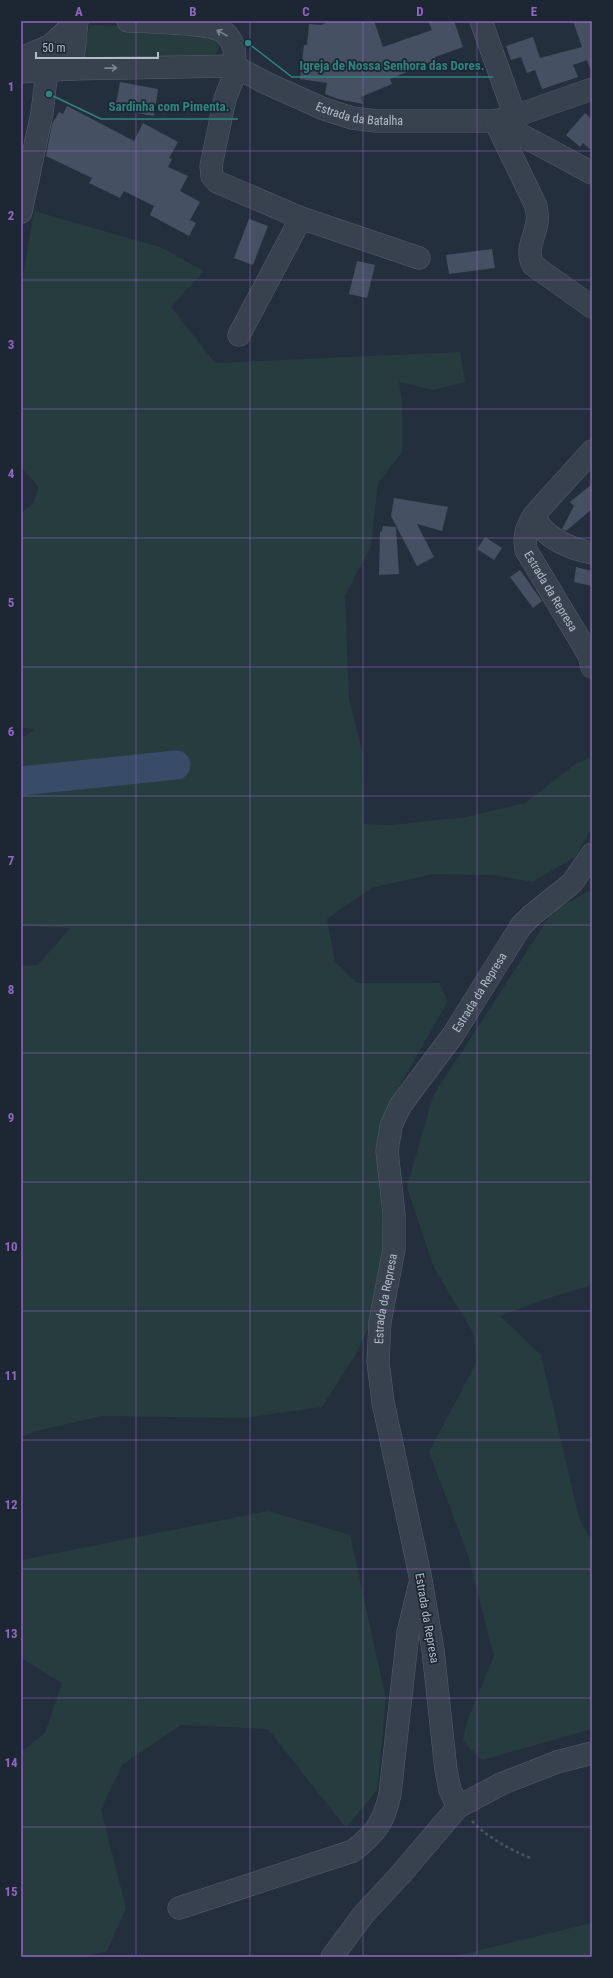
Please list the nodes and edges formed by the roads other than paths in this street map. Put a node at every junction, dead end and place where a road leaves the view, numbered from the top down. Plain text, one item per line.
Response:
1 (77, 21) edge
2 (128, 21) edge
3 (481, 21) edge
4 (50, 46) junction
5 (21, 58) edge
6 (236, 67) junction
7 (72, 69) junction
8 (46, 71) junction
9 (21, 72) edge
10 (592, 89) edge
11 (505, 119) junction
12 (592, 173) edge
13 (21, 212) edge
14 (301, 218) junction
15 (419, 258) dead end
16 (592, 307) edge
17 (239, 335) dead end
18 (592, 451) edge
19 (534, 515) junction
20 (592, 553) edge
21 (592, 667) edge
22 (592, 854) edge
23 (421, 1580) junction
24 (592, 1753) edge
25 (458, 1807) junction
26 (179, 1908) dead end
27 (332, 1957) edge

1 - 4 street
1 - 7 street
6 -> 2 street
3 - 11 street
4 - 5 street
4 - 8 street
7 -> 6 street, Estrada da Batalha
6 - 11 street, Estrada da Batalha
6 - 14 street
7 - 8 street, Estrada da Batalha
8 - 9 street, Estrada da Batalha
8 - 13 street
10 - 11 street
11 - 12 street, Estrada da Batalha
11 - 16 street
14 - 15 street
14 - 17 street
18 - 19 street
19 - 20 street
19 - 21 street, Estrada da Represa
22 - 23 street, Estrada da Represa
23 - 25 street, Estrada da Represa
23 - 26 street
24 - 25 street
25 - 27 street

